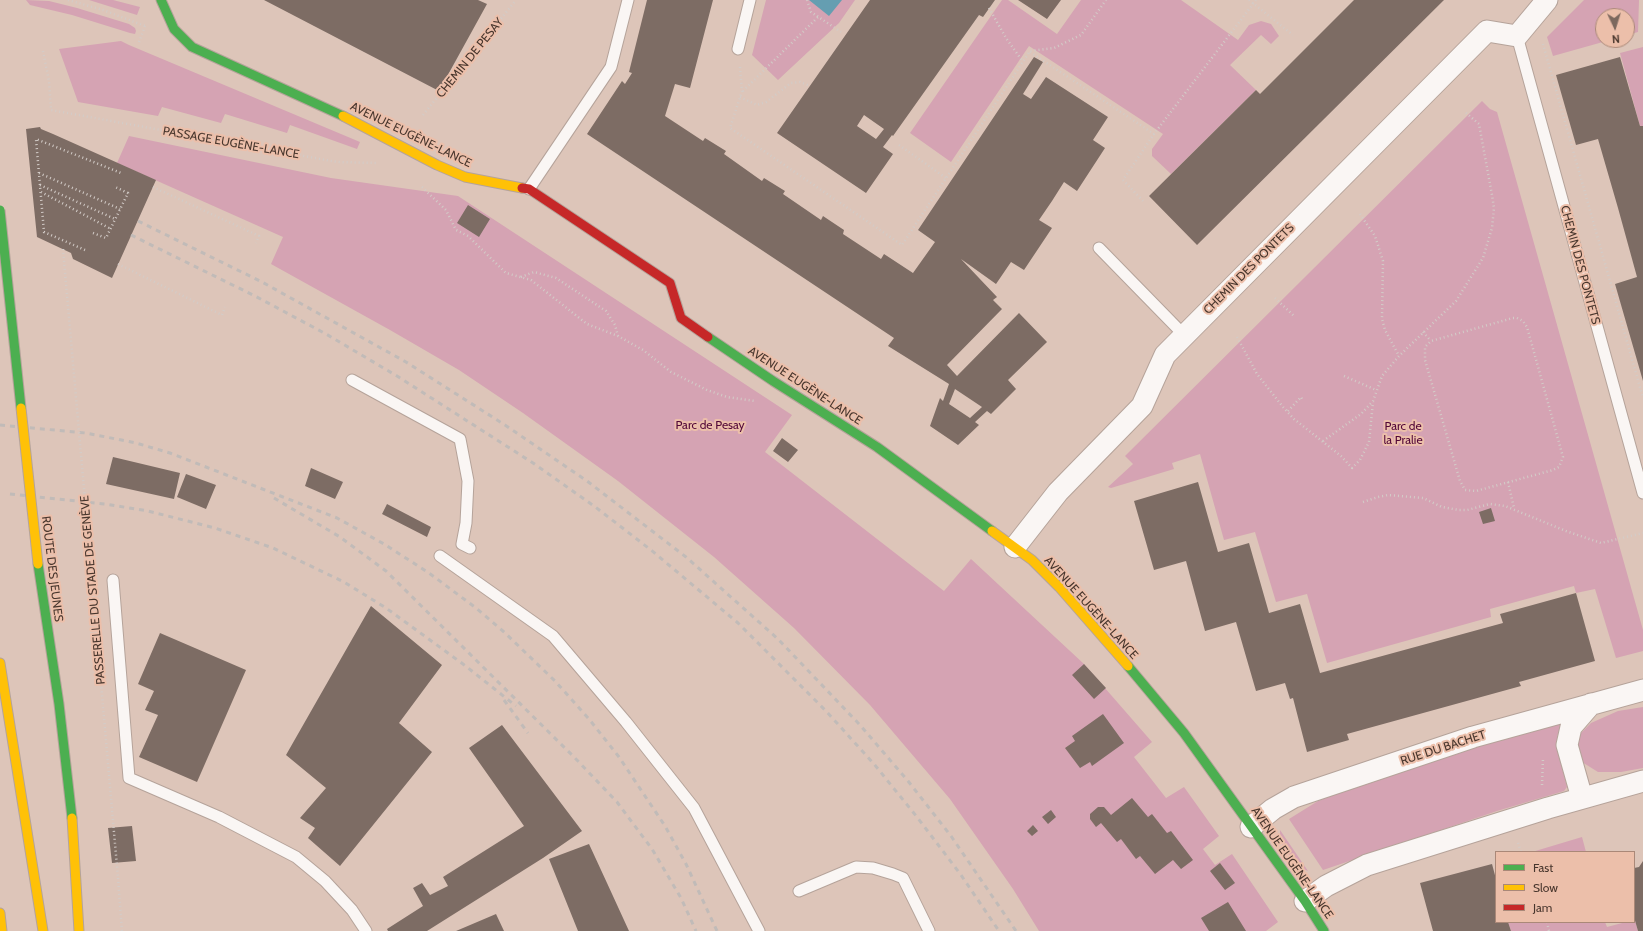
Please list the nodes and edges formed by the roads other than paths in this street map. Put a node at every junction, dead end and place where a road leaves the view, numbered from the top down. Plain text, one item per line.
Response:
1 (161, 0) edge
2 (628, 0) edge
3 (750, 0) edge
4 (1547, 0) edge
5 (1517, 36) junction
6 (738, 49) road end
7 (529, 188) junction
8 (0, 210) edge
9 (1099, 248) dead end
10 (1184, 335) junction
11 (352, 380) dead end
12 (1643, 493) edge
13 (1015, 547) junction
14 (470, 548) dead end
15 (440, 556) dead end
16 (113, 580) dead end
17 (0, 663) edge
18 (1643, 690) edge
19 (1591, 704) junction
20 (1643, 781) edge
21 (1582, 798) junction
22 (1251, 827) junction
23 (800, 892) dead end
24 (1305, 901) junction
25 (0, 913) edge
26 (2, 931) edge
27 (43, 931) edge
28 (79, 931) edge
29 (366, 931) edge
30 (759, 931) edge
31 (929, 931) edge
32 (1324, 931) edge

1 - 7 main road, AVENUE EUGÈNE-LANCE
2 - 7 lane
3 - 6 lane
4 - 5 street
5 - 10 street, CHEMIN DES PONTETS
5 - 12 lane, CHEMIN DES PONTETS
7 - 13 main road, AVENUE EUGÈNE-LANCE
8 - 28 main road, ROUTE DES JEUNES, bridge
9 - 10 lane
10 - 13 street, CHEMIN DES PONTETS
11 - 14 lane
13 - 22 main road, AVENUE EUGÈNE-LANCE
15 - 30 lane
16 - 29 lane
17 - 27 main road
18 - 19 street, RUE DU BACHET
19 - 21 street
19 - 22 street, RUE DU BACHET
20 - 21 street
21 - 24 street
22 - 24 main road, AVENUE EUGÈNE-LANCE
23 - 31 lane
24 - 32 main road, AVENUE EUGÈNE-LANCE
25 - 26 main road

